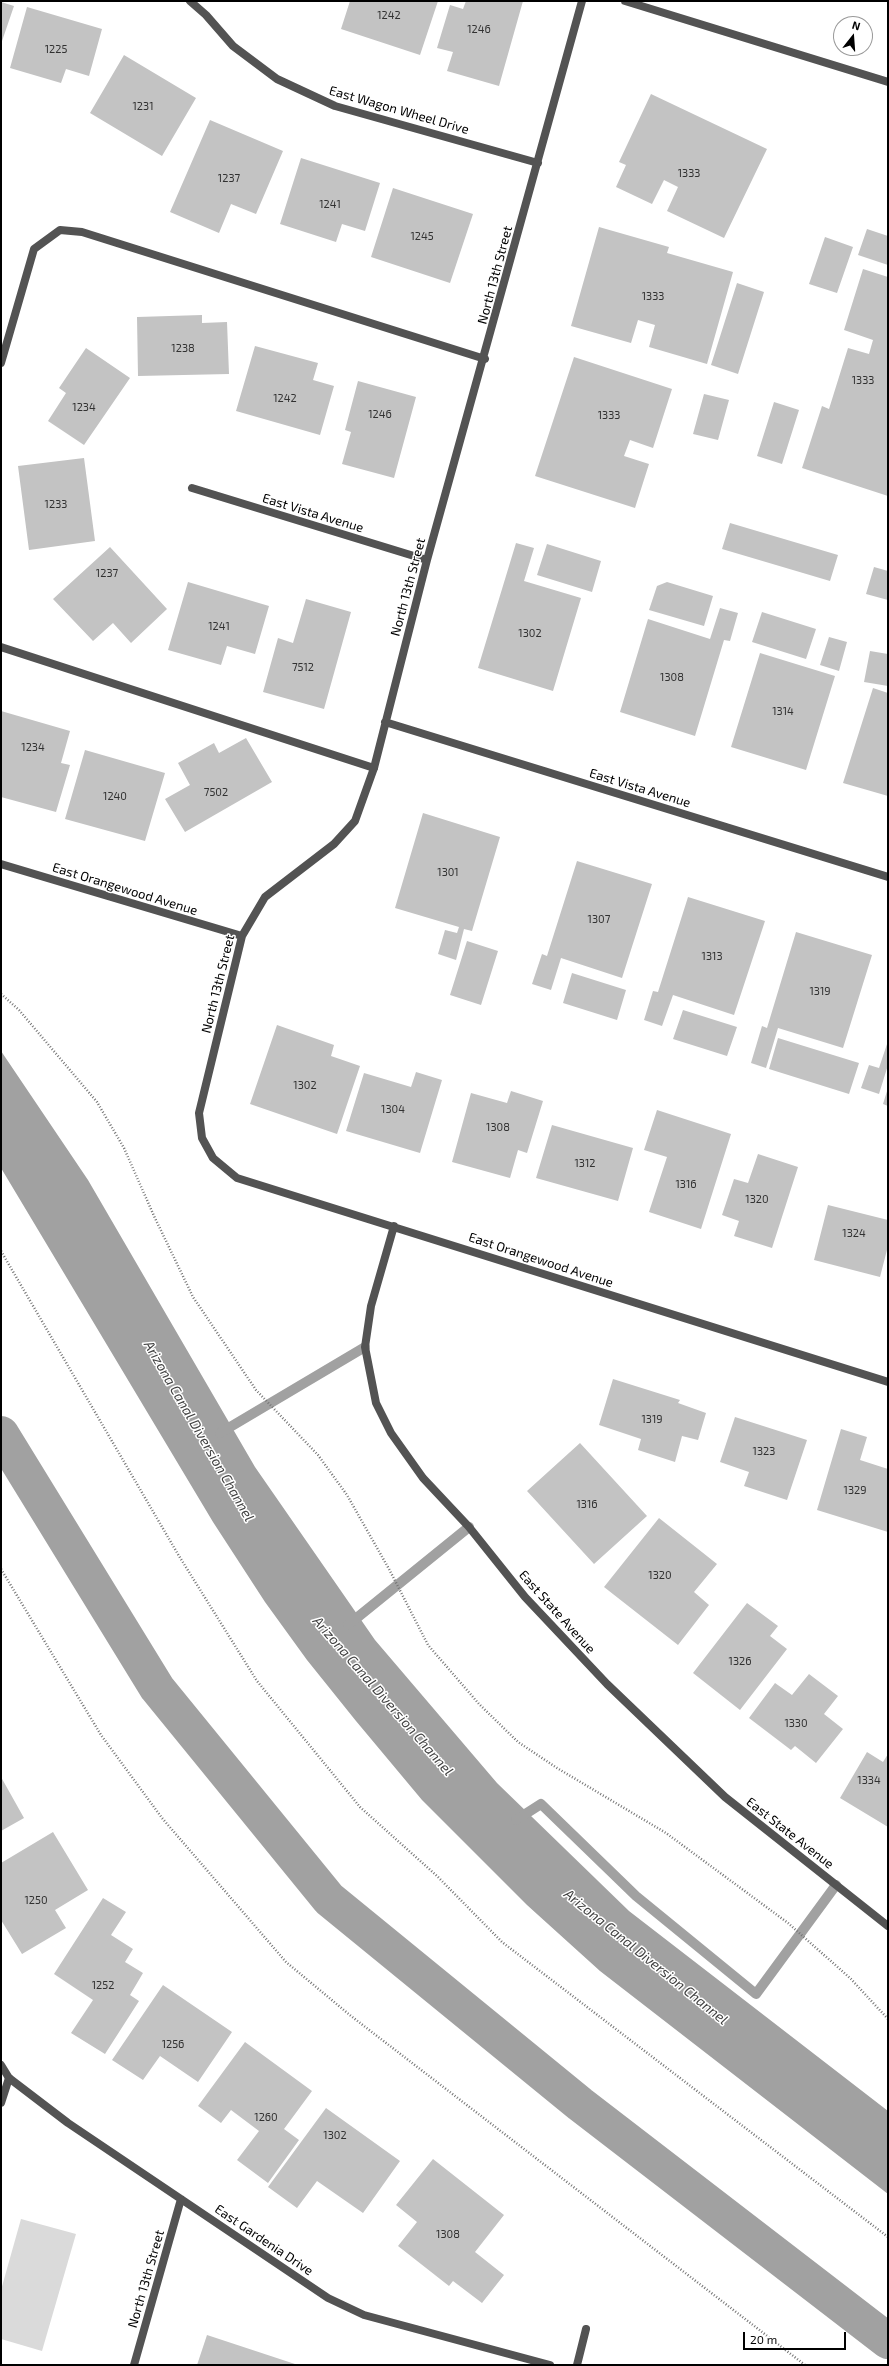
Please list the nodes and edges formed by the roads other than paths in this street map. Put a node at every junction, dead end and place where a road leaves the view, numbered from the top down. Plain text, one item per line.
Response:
1 (190, 1) edge
2 (582, 1) edge
3 (625, 1) edge
4 (888, 82) edge
5 (538, 163) junction
6 (485, 359) junction
7 (1, 363) edge
8 (192, 488) dead end
9 (427, 560) junction
10 (1, 646) edge
11 (385, 722) junction
12 (374, 768) junction
13 (1, 864) edge
14 (888, 877) edge
15 (242, 936) junction
16 (202, 1138) joint
17 (394, 1226) junction
18 (888, 1382) edge
19 (888, 1926) edge
20 (1, 2065) edge
21 (9, 2078) junction
22 (1, 2103) edge
23 (181, 2199) junction
24 (586, 2329) dead end
25 (134, 2365) edge
26 (550, 2365) edge
27 (577, 2365) edge

1 - 5 street, East Wagon Wheel Drive
2 - 5 street, North 13th Street
3 - 4 street
5 - 6 street, North 13th Street
6 - 7 street
6 - 9 street, North 13th Street
8 - 9 street, East Vista Avenue
9 - 11 street, North 13th Street
10 - 12 street
11 - 12 street, North 13th Street
11 - 14 street, East Vista Avenue
12 - 15 street, North 13th Street
13 - 15 street, East Orangewood Avenue
15 - 16 street, North 13th Street
16 - 17 street, East Orangewood Avenue
17 - 18 street, East Orangewood Avenue
17 - 19 street, East State Avenue
20 - 21 street, East Gardenia Drive
21 - 22 street
21 - 23 street, East Gardenia Drive
23 - 25 street, North 13th Street
23 - 26 street, East Gardenia Drive
24 - 27 street

